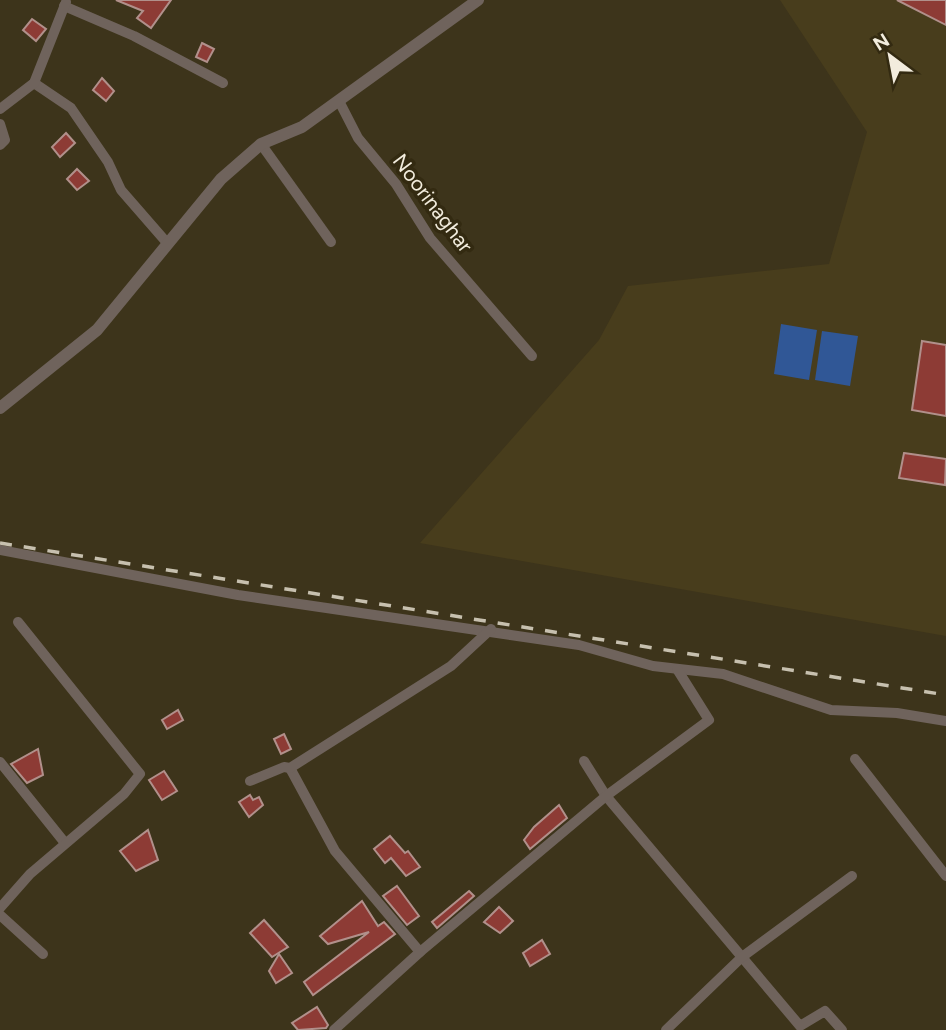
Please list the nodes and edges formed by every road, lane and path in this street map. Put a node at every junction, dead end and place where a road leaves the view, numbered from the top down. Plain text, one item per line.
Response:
1 (478, 0) edge
2 (66, 3) edge
3 (34, 83) junction
4 (223, 83) dead end
5 (339, 101) junction
6 (0, 109) edge
7 (0, 124) edge
8 (261, 144) junction
9 (0, 145) edge
10 (331, 242) dead end
11 (168, 244) junction
12 (532, 356) dead end
13 (0, 408) edge
14 (0, 550) edge
15 (18, 622) dead end
16 (491, 629) junction
17 (677, 669) junction
18 (946, 721) edge
19 (855, 759) dead end
20 (584, 761) dead end
21 (0, 762) edge
22 (290, 768) junction
23 (250, 781) dead end
24 (606, 796) junction
25 (65, 843) junction
26 (852, 876) dead end
27 (946, 877) edge
28 (0, 908) edge
29 (0, 915) edge
30 (420, 952) junction
31 (43, 954) dead end
32 (742, 957) junction
33 (334, 1030) edge
34 (666, 1030) edge
35 (842, 1030) edge

1 - 5 street
2 - 3 street
2 - 4 street
3 - 6 street
3 - 11 street
5 - 8 street
5 - 12 street, Noorinaghar
7 - 9 street
8 - 10 street
8 - 11 street
11 - 13 street
14 - 16 street
15 - 25 street
16 - 17 street
16 - 22 street
17 - 18 street
17 - 24 street
19 - 27 street
20 - 24 street
21 - 25 street
22 - 23 street
22 - 30 street
24 - 30 street
24 - 32 street
25 - 28 street
26 - 32 street
29 - 31 street
30 - 33 street
32 - 34 street
32 - 35 street

